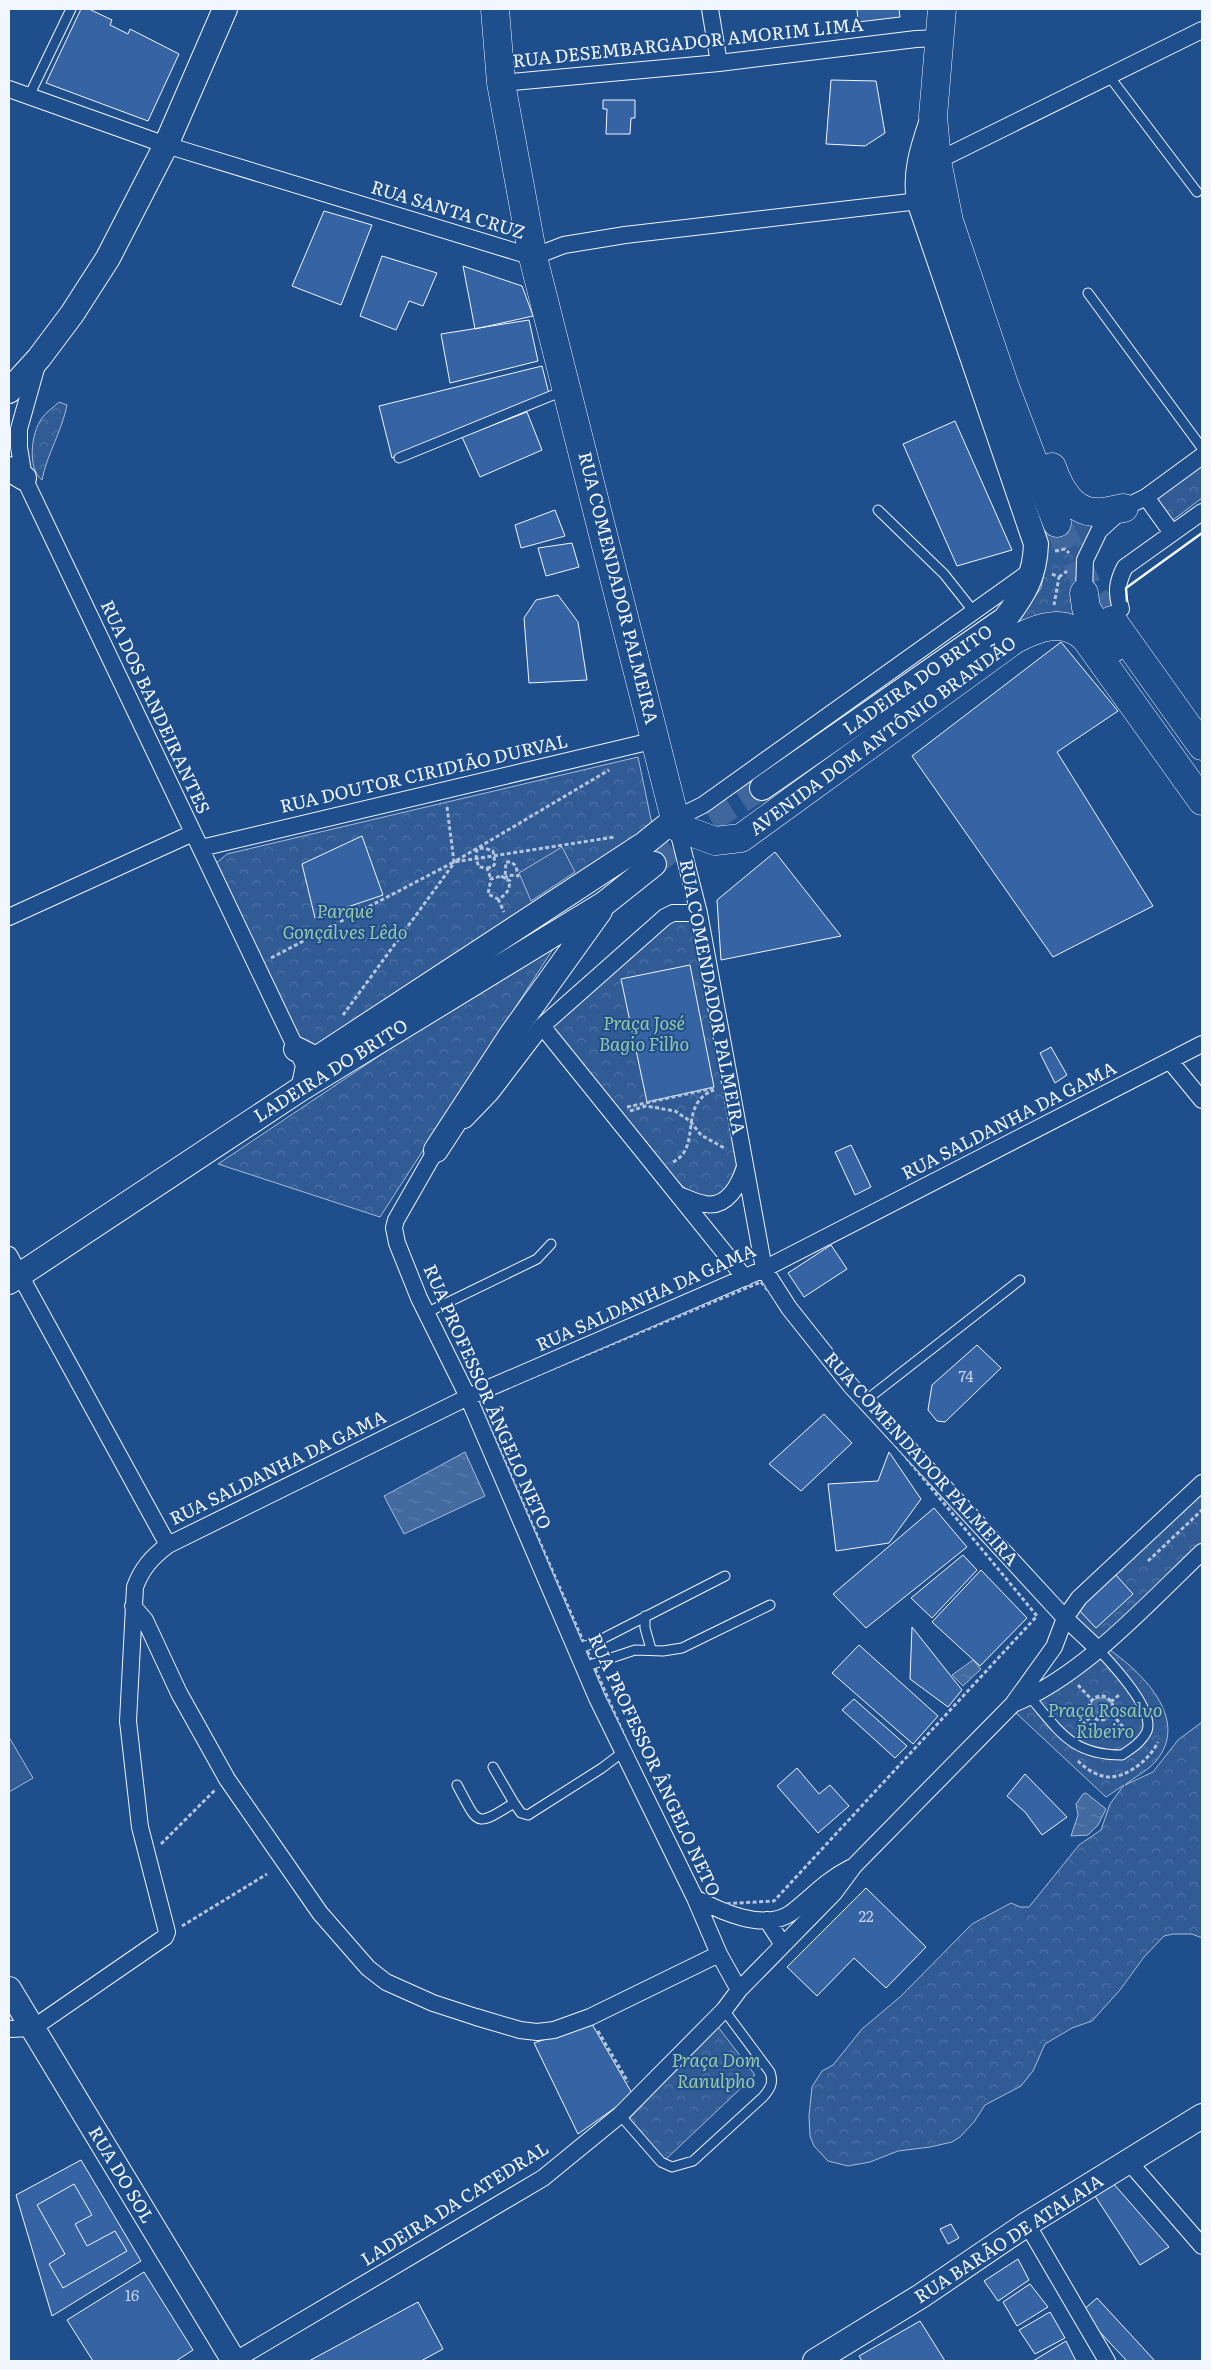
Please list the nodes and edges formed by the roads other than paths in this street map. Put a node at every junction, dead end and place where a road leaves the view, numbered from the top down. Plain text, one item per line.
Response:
1 (71, 9) edge
2 (225, 9) edge
3 (495, 9) edge
4 (710, 9) edge
5 (942, 9) edge
6 (1202, 30) edge
7 (939, 38) junction
8 (719, 63) junction
9 (1109, 76) junction
10 (501, 83) junction
11 (9, 89) edge
12 (29, 96) junction
13 (933, 116) junction
14 (166, 145) junction
15 (937, 161) junction
16 (1197, 192) dead end
17 (919, 200) junction
18 (960, 254) junction
19 (533, 257) junction
20 (1088, 293) dead end
21 (39, 358) junction
22 (567, 390) junction
23 (9, 391) edge
24 (1202, 448) edge
25 (1202, 456) edge
26 (399, 458) dead end
27 (13, 473) edge
28 (1135, 503) junction
29 (878, 510) dead end
30 (1202, 512) edge
31 (1057, 523) tunnel mouth
32 (1172, 533) junction
33 (1040, 570) junction
34 (1084, 593) joint
35 (974, 612) junction
36 (1116, 614) junction
37 (1202, 722) edge
38 (656, 740) junction
39 (1202, 746) edge
40 (1171, 760) junction
41 (762, 788) tunnel mouth
42 (1202, 800) edge
43 (676, 823) junction
44 (193, 832) junction
45 (200, 848) junction
46 (654, 864) tunnel mouth
47 (605, 903) junction
48 (699, 913) junction
49 (9, 917) edge
50 (542, 1026) junction
51 (1202, 1044) edge
52 (300, 1057) junction
53 (1170, 1061) junction
54 (326, 1073) junction
55 (299, 1090) junction
56 (1202, 1100) edge
57 (436, 1150) junction
58 (745, 1168) junction
59 (679, 1195) junction
60 (551, 1244) dead end
61 (13, 1269) edge
62 (764, 1269) junction
63 (745, 1278) junction
64 (1020, 1280) dead end
65 (426, 1312) junction
66 (468, 1397) junction
67 (865, 1401) junction
68 (1202, 1483) edge
69 (168, 1545) junction
70 (1202, 1552) edge
71 (725, 1576) dead end
72 (770, 1605) dead end
73 (133, 1606) junction
74 (645, 1616) junction
75 (1065, 1618) junction
76 (581, 1648) junction
77 (651, 1649) junction
78 (1098, 1649) junction
79 (588, 1666) junction
80 (1030, 1697) junction
81 (1013, 1704) junction
82 (623, 1752) junction
83 (493, 1767) dead end
84 (457, 1785) dead end
85 (514, 1802) junction
86 (854, 1866) junction
87 (695, 1898) junction
88 (767, 1920) junction
89 (783, 1945) junction
90 (719, 1954) junction
91 (9, 1989) edge
92 (740, 1990) junction
93 (724, 2010) junction
94 (33, 2028) junction
95 (9, 2029) edge
96 (620, 2115) junction
97 (1202, 2116) edge
98 (1130, 2163) junction
99 (1027, 2224) junction
100 (1202, 2246) edge
101 (233, 2361) edge
102 (815, 2361) edge
103 (1107, 2361) edge

1 - 12 lane
2 - 14 main road
3 - 10 highway, RUA COMENDADOR PALMEIRA
4 - 8 street
5 - 7 highway
6 - 9 street
7 - 8 street, RUA DESEMBARGADOR AMORIM LIMA
7 - 13 highway
8 - 10 street, RUA DESEMBARGADOR AMORIM LIMA
9 - 15 street
9 - 16 lane
10 - 19 highway, RUA COMENDADOR PALMEIRA
11 - 12 street, RUA SANTA CRUZ
12 - 14 street, RUA SANTA CRUZ
13 - 15 highway
13 - 17 main road
14 - 19 street, RUA SANTA CRUZ
14 - 21 main road
15 - 18 highway
17 - 19 street, RUA SANTA CRUZ
17 - 33 main road, LADEIRA DO BRITO
18 - 28 highway
18 - 31 highway
19 - 22 highway, RUA COMENDADOR PALMEIRA
20 - 24 lane
21 - 23 main road
21 - 27 street, RUA DOS BANDEIRANTES
22 - 26 lane
22 - 38 highway, RUA COMENDADOR PALMEIRA
25 - 28 street
27 - 44 street, RUA DOS BANDEIRANTES
28 - 32 street
28 - 34 street
29 - 35 lane
30 - 32 street
32 - 36 street
33 - 35 street
33 - 41 main road, LADEIRA DO BRITO
34 - 40 highway
35 - 43 street
36 - 37 highway
36 - 39 highway
38 - 43 highway, RUA COMENDADOR PALMEIRA
38 - 45 street, RUA DOUTOR CIRIDIÃO DURVAL
40 - 42 highway
40 - 43 highway, AVENIDA DOM ANTÔNIO BRANDÃO
43 - 48 street, RUA COMENDADOR PALMEIRA
43 - 52 main road, LADEIRA DO BRITO
44 - 45 street, RUA DOS BANDEIRANTES
44 - 49 street
45 - 52 street, RUA DOS BANDEIRANTES
46 - 47 main road, LADEIRA DO BRITO
47 - 54 main road, LADEIRA DO BRITO
47 - 57 main road
48 - 50 street, RUA PROFESSOR ÂNGELO NETO
48 - 58 street, RUA COMENDADOR PALMEIRA
50 - 57 street, RUA PROFESSOR ÂNGELO NETO
50 - 59 street
51 - 53 street, RUA SALDANHA DA GAMA
52 - 54 street
52 - 55 street
53 - 56 street
53 - 62 street, RUA SALDANHA DA GAMA
54 - 55 main road, LADEIRA DO BRITO
55 - 61 main road, LADEIRA DO BRITO
57 - 65 street, RUA PROFESSOR ÂNGELO NETO
58 - 59 street
58 - 62 street, RUA COMENDADOR PALMEIRA
59 - 63 street
60 - 65 lane
61 - 69 street
62 - 63 street, RUA SALDANHA DA GAMA
62 - 67 street, RUA COMENDADOR PALMEIRA
63 - 66 street, RUA SALDANHA DA GAMA
64 - 67 lane
65 - 66 street, RUA PROFESSOR ÂNGELO NETO
66 - 69 street, RUA SALDANHA DA GAMA
66 - 76 street, RUA PROFESSOR ÂNGELO NETO
67 - 75 street, RUA COMENDADOR PALMEIRA
68 - 75 street
69 - 73 street, RUA SALDANHA DA GAMA
70 - 78 street
71 - 74 lane
72 - 77 lane
73 - 90 street
73 - 94 street, RUA SALDANHA DA GAMA
74 - 76 lane
74 - 77 lane
75 - 78 street, RUA COMENDADOR PALMEIRA
75 - 81 street
76 - 79 street, RUA PROFESSOR ÂNGELO NETO
77 - 79 lane
78 - 80 street
78 - 80 lane
79 - 82 street, RUA PROFESSOR ÂNGELO NETO
80 - 81 street
81 - 86 street
82 - 85 lane
82 - 87 street, RUA PROFESSOR ÂNGELO NETO
83 - 85 lane
84 - 85 lane
86 - 88 street
86 - 89 street, LADEIRA DA CATEDRAL
87 - 88 street
87 - 90 street, RUA PROFESSOR ÂNGELO NETO
88 - 89 street
89 - 92 street, LADEIRA DA CATEDRAL
90 - 92 street, RUA PROFESSOR ÂNGELO NETO
91 - 94 main road, RUA DO SOL
92 - 93 street, LADEIRA DA CATEDRAL
93 - 96 street, LADEIRA DA CATEDRAL
93 - 96 lane
94 - 95 street
94 - 101 main road, RUA DO SOL
96 - 101 street, LADEIRA DA CATEDRAL
97 - 98 main road, RUA BARÃO DE ATALAIA
98 - 99 main road, RUA BARÃO DE ATALAIA
98 - 100 street
99 - 102 main road, RUA BARÃO DE ATALAIA
99 - 103 street

